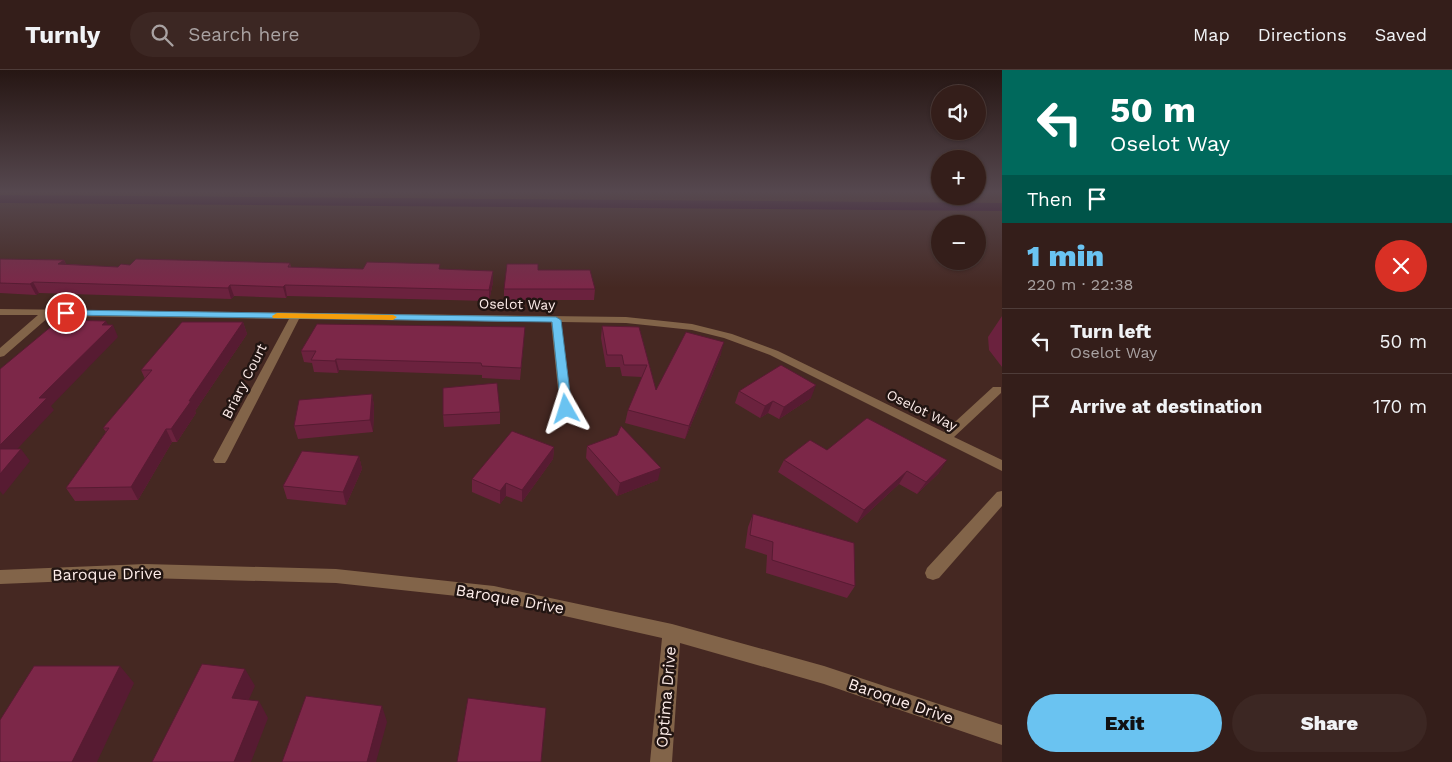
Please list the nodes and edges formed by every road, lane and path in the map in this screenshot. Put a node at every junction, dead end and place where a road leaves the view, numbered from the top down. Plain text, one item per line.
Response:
1 (0, 312) edge
2 (47, 313) junction
3 (295, 316) junction
4 (556, 320) junction
5 (0, 354) edge
6 (997, 390) dead end
7 (566, 409) dead end
8 (945, 438) junction
9 (220, 460) dead end
10 (1002, 466) edge
11 (1002, 496) edge
12 (933, 573) dead end
13 (0, 577) edge
14 (672, 632) junction
15 (1002, 735) edge
16 (661, 762) edge

1 - 2 street, Oselot Way
2 - 3 street, Oselot Way
2 - 5 street
3 - 4 street, Oselot Way
3 - 9 street, Briary Court
4 - 7 street
4 - 8 street, Oselot Way
6 - 8 street
8 - 10 street, Oselot Way
11 - 12 street
13 - 14 street, Baroque Drive
14 - 15 street, Baroque Drive
14 - 16 street, Optima Drive

